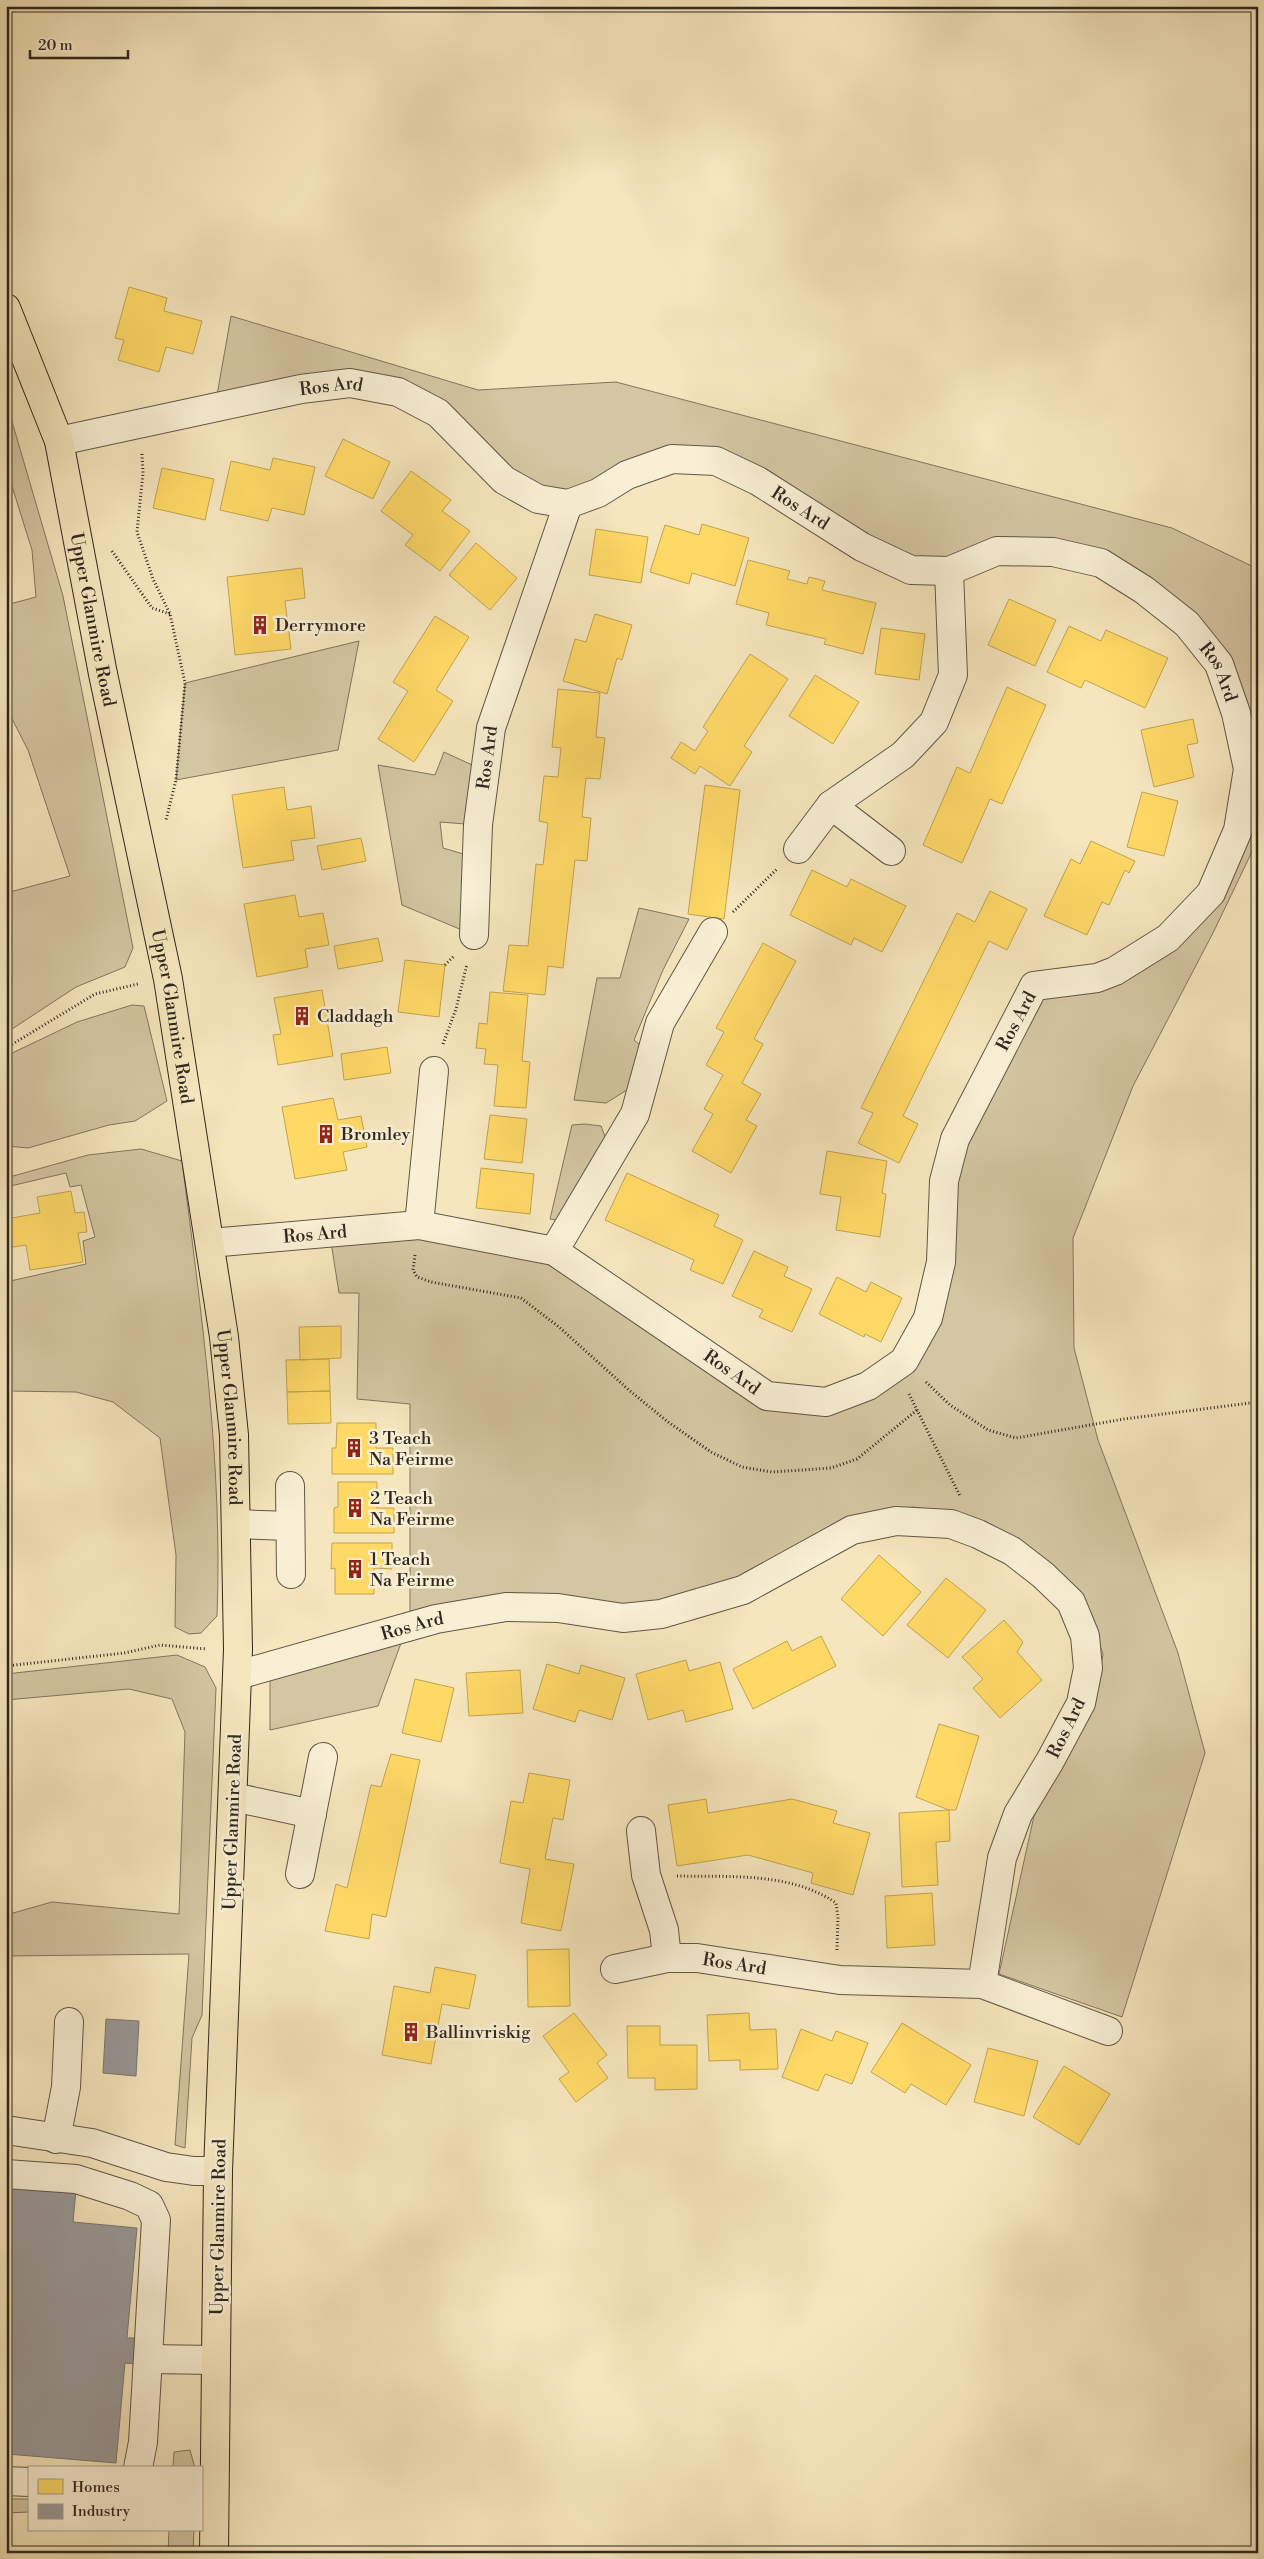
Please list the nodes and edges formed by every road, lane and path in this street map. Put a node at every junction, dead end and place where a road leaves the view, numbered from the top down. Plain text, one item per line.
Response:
1 (6, 308) edge
2 (141, 424) junction
3 (59, 441) junction
4 (568, 504) junction
5 (949, 572) junction
6 (831, 805) junction
7 (164, 829) dead end
8 (798, 849) joint
9 (891, 851) dead end
10 (713, 932) joint
11 (474, 935) junction
12 (445, 964) dead end
13 (168, 979) junction
14 (6, 1048) edge
15 (434, 1071) joint
16 (419, 1225) junction
17 (210, 1243) junction
18 (554, 1251) junction
19 (899, 1364) junction
20 (1258, 1402) edge
21 (917, 1410) junction
22 (290, 1486) dead end
23 (237, 1524) junction
24 (290, 1526) junction
25 (963, 1528) junction
26 (291, 1574) dead end
27 (181, 1647) dead end
28 (6, 1666) edge
29 (238, 1675) junction
30 (322, 1757) dead end
31 (233, 1798) junction
32 (312, 1814) junction
33 (641, 1831) dead end
34 (300, 1874) dead end
35 (646, 1875) junction
36 (667, 1958) junction
37 (615, 1969) dead end
38 (840, 1980) junction
39 (982, 1984) junction
40 (69, 2022) dead end
41 (1108, 2031) dead end
42 (6, 2130) edge
43 (56, 2139) junction
44 (218, 2171) junction
45 (6, 2174) edge
46 (148, 2359) junction
47 (216, 2360) junction
48 (138, 2466) edge
49 (6, 2481) edge
50 (28, 2482) edge
51 (214, 2553) edge

1 - 3 main road, Upper Glanmire Road
2 - 3 street, Ros Ard
2 - 4 street, Ros Ard
2 - 7 path
3 - 13 main road, Upper Glanmire Road
4 - 5 street, Ros Ard
4 - 11 street, Ros Ard
5 - 6 street
5 - 19 street, Ros Ard
6 - 8 street
6 - 9 street
8 - 10 path
10 - 18 street
11 - 12 path
11 - 15 path
13 - 14 path
13 - 17 main road, Upper Glanmire Road
15 - 16 street
16 - 17 street, Ros Ard
16 - 18 street, Ros Ard
16 - 21 path
17 - 23 main road, Upper Glanmire Road
18 - 19 street, Ros Ard
19 - 20 path
19 - 21 path
21 - 25 path
22 - 24 street
23 - 24 street
23 - 29 main road, Upper Glanmire Road
24 - 26 street
25 - 29 street, Ros Ard
25 - 39 street, Ros Ard
27 - 28 path
29 - 31 main road, Upper Glanmire Road
30 - 32 street
31 - 32 street
31 - 44 main road, Upper Glanmire Road
32 - 34 street
33 - 35 street
35 - 36 street
35 - 38 path
36 - 37 street, Ros Ard
36 - 38 street, Ros Ard
38 - 39 street, Ros Ard
39 - 41 street, Ros Ard
40 - 43 street
42 - 43 street
43 - 44 street
44 - 47 main road, Upper Glanmire Road
45 - 46 street
46 - 47 street
46 - 48 street
47 - 51 main road, Upper Glanmire Road
49 - 50 street

